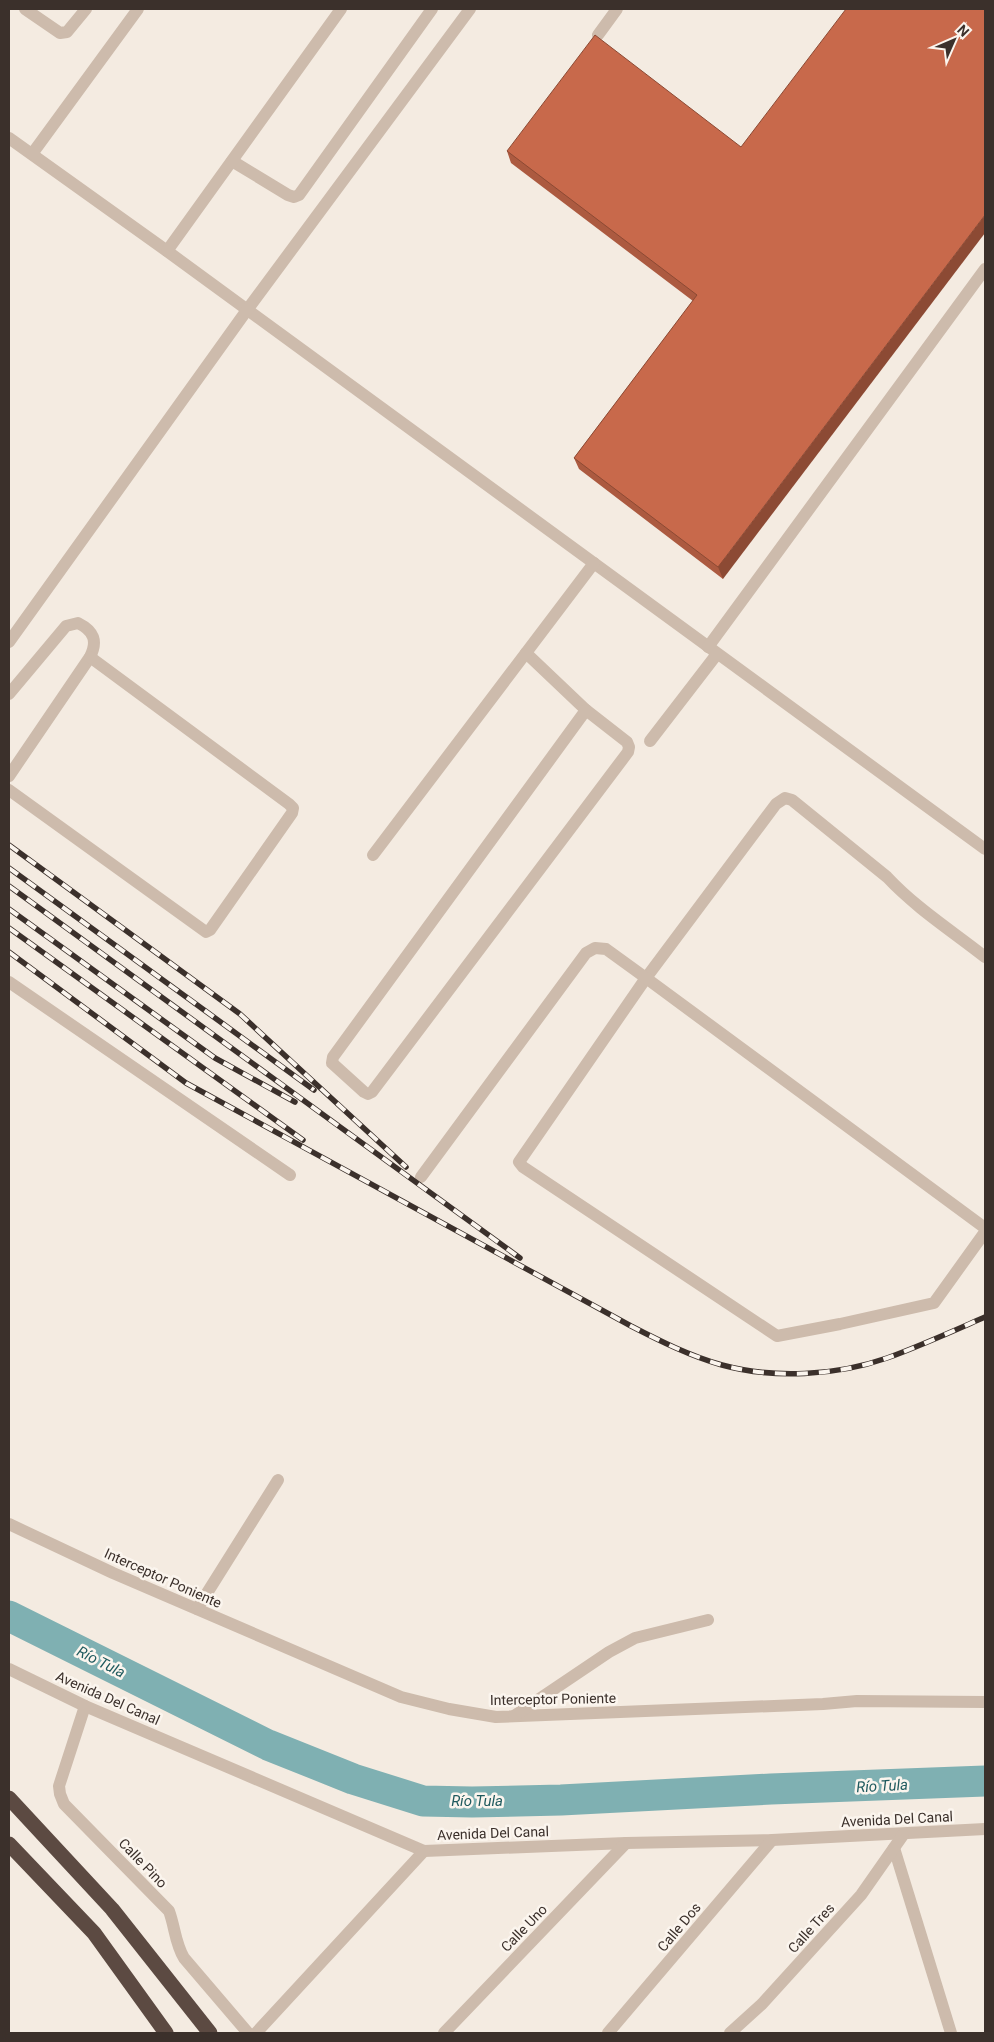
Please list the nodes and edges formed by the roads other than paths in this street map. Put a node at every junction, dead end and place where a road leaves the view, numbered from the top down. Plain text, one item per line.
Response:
1 (25, 9) edge
2 (86, 9) edge
3 (138, 9) edge
4 (341, 9) edge
5 (432, 9) edge
6 (470, 9) edge
7 (617, 9) edge
8 (598, 35) edge
9 (9, 138) edge
10 (32, 154) junction
11 (232, 161) junction
12 (167, 251) junction
13 (985, 269) edge
14 (247, 310) junction
15 (594, 563) junction
16 (9, 642) edge
17 (713, 650) junction
18 (526, 653) junction
19 (90, 658) junction
20 (9, 694) edge
21 (586, 710) junction
22 (650, 741) dead end
23 (9, 776) edge
24 (9, 790) edge
25 (985, 849) edge
26 (373, 855) dead end
27 (983, 950) edge
28 (646, 978) junction
29 (9, 982) edge
30 (290, 1175) dead end
31 (421, 1177) dead end
32 (985, 1228) edge
33 (985, 1232) edge
34 (278, 1480) dead end
35 (9, 1524) edge
36 (197, 1608) junction
37 (708, 1620) dead end
38 (9, 1669) edge
39 (985, 1702) edge
40 (85, 1706) junction
41 (514, 1716) junction
42 (9, 1798) edge
43 (985, 1829) edge
44 (903, 1835) junction
45 (772, 1840) junction
46 (626, 1843) junction
47 (9, 1844) edge
48 (894, 1848) junction
49 (424, 1851) junction
50 (166, 2033) edge
51 (210, 2033) edge
52 (248, 2033) edge
53 (256, 2033) edge
54 (444, 2033) edge
55 (608, 2033) edge
56 (730, 2033) edge
57 (951, 2033) edge

1 - 2 street
3 - 10 street
4 - 11 street
5 - 11 street
6 - 14 street
7 - 8 street
9 - 10 street
10 - 12 street
11 - 12 street
12 - 14 street
13 - 17 street
14 - 15 street
14 - 16 street
15 - 17 street
15 - 18 street
17 - 22 street
17 - 25 street
18 - 21 street
18 - 26 street
19 - 20 street
19 - 23 street
19 - 24 street
21 - 21 street
27 - 28 street
28 - 31 street
28 - 32 street
28 - 33 street
29 - 30 street
34 - 36 street
35 - 36 street, Interceptor Poniente
36 - 41 street, Interceptor Poniente
37 - 41 street
38 - 40 street, Avenida Del Canal
39 - 41 street, Interceptor Poniente
40 - 49 street, Avenida Del Canal
40 - 52 street, Calle Pino
42 - 51 highway
43 - 44 street, Avenida Del Canal
44 - 45 street, Avenida Del Canal
44 - 48 street, Calle Tres
45 - 46 street, Avenida Del Canal
45 - 55 street, Calle Dos
46 - 49 street, Avenida Del Canal
46 - 54 street, Calle Uno
47 - 50 highway
48 - 56 street, Calle Tres
48 - 57 street
49 - 53 street

